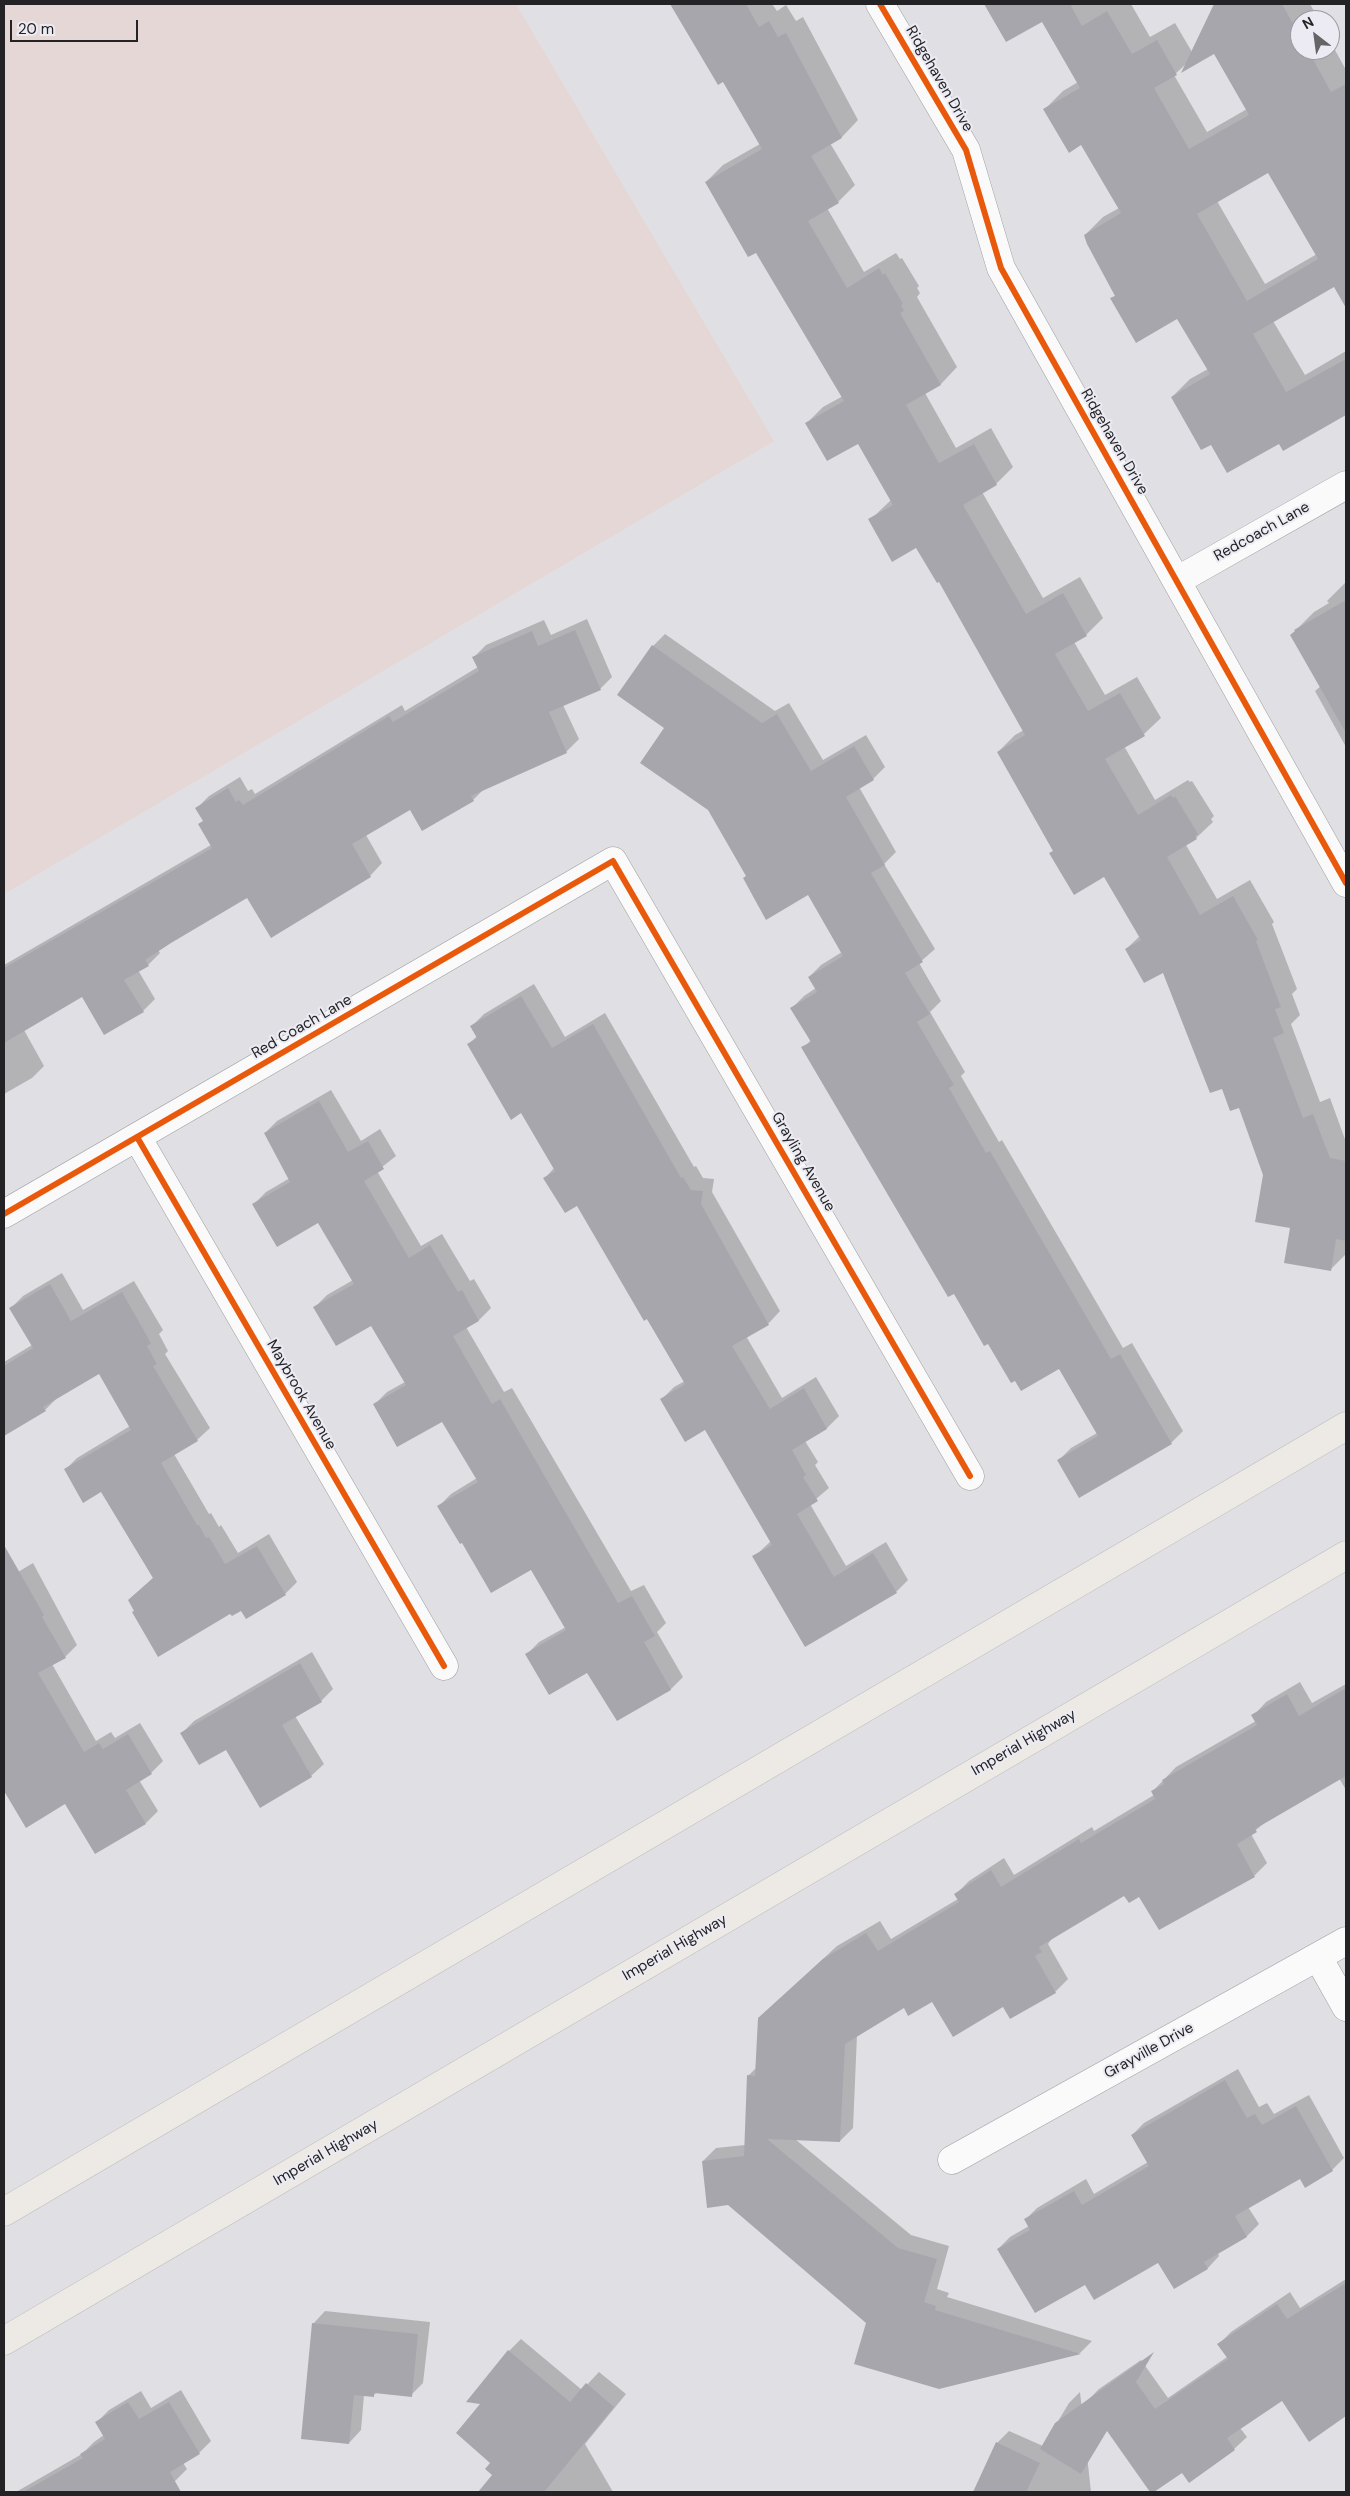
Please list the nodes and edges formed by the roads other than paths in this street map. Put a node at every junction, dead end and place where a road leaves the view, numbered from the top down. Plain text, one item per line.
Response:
1 (880, 4) edge
2 (1346, 485) edge
3 (1178, 580) junction
4 (613, 861) joint
5 (1346, 883) edge
6 (137, 1137) junction
7 (4, 1214) edge
8 (1346, 1426) edge
9 (970, 1476) dead end
10 (1346, 1555) edge
11 (444, 1666) dead end
12 (1346, 1941) edge
13 (1318, 1957) junction
14 (1346, 2007) edge
15 (952, 2160) dead end
16 (4, 2212) edge
17 (4, 2341) edge

1 - 3 street, Ridgehaven Drive
2 - 3 street, Redcoach Lane
3 - 5 street, Ridgehaven Drive
4 - 6 street, Red Coach Lane
4 - 9 street, Grayling Avenue
6 - 7 street, Red Coach Lane
6 - 11 street, Maybrook Avenue
8 - 16 main road
10 - 17 main road, Imperial Highway
12 - 13 street, Grayville Drive
13 - 14 street
13 - 15 street, Grayville Drive

